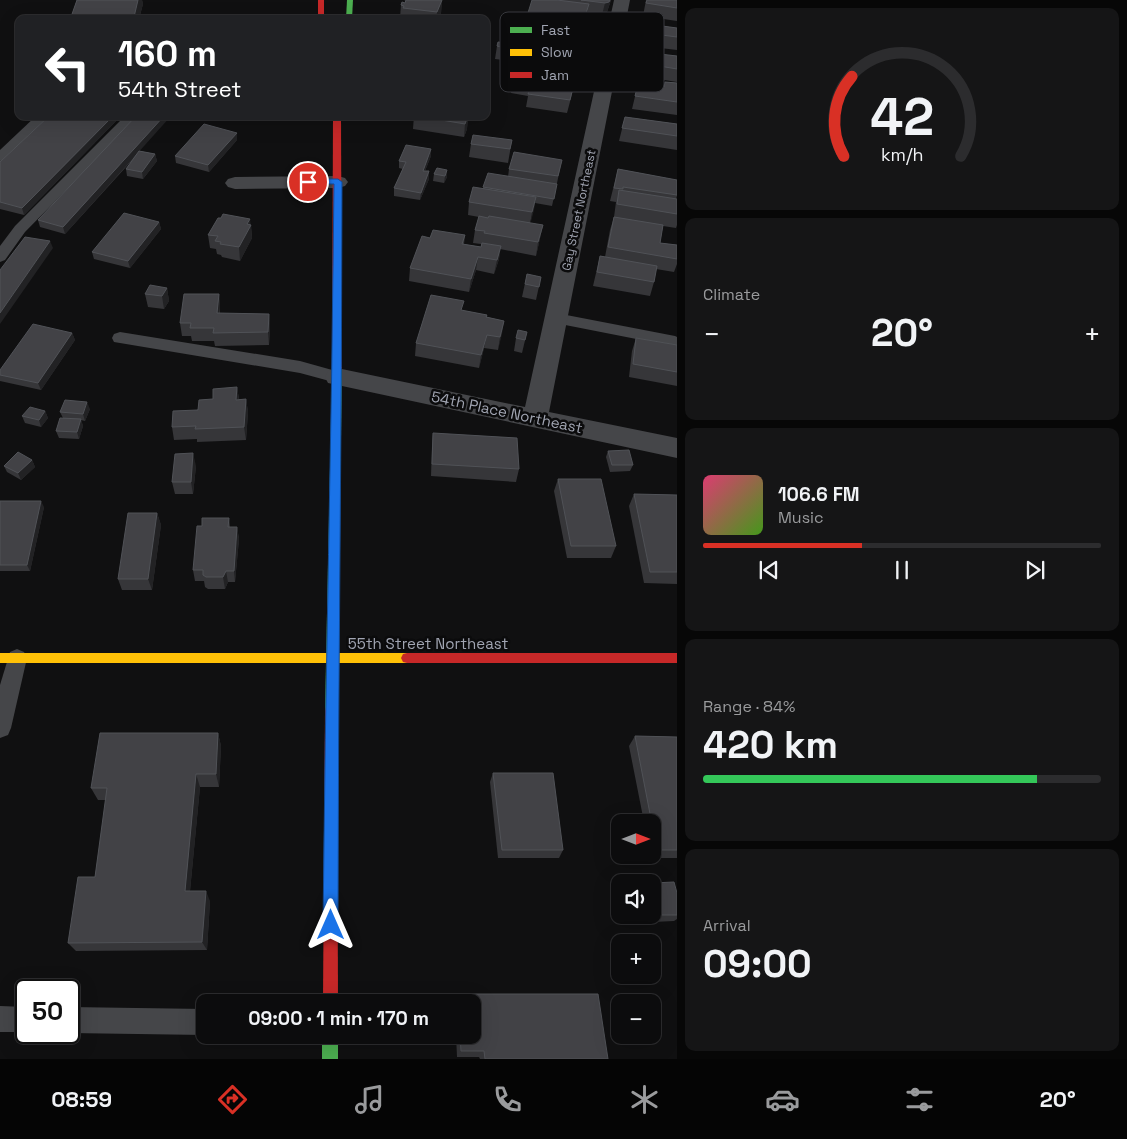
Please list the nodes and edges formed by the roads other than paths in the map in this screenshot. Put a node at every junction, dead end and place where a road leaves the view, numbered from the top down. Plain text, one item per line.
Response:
1 (321, 0) edge
2 (350, 0) edge
3 (321, 15) edge
4 (349, 15) edge
5 (603, 92) edge
6 (40, 120) edge
7 (129, 120) edge
8 (337, 120) edge
9 (0, 157) edge
10 (338, 182) junction
11 (234, 183) dead end
12 (0, 257) edge
13 (556, 318) junction
14 (120, 338) dead end
15 (675, 342) dead end
16 (337, 377) junction
17 (535, 419) junction
18 (677, 448) edge
19 (9, 658) edge
20 (331, 658) junction
21 (677, 658) edge
22 (0, 728) edge
23 (330, 994) edge
24 (0, 1019) edge
25 (15, 1020) edge
26 (80, 1020) edge
27 (196, 1022) edge
28 (330, 1044) edge
29 (330, 1059) edge

1 - 3 main road
2 - 4 main road
5 - 13 street, Gay Street Northeast
6 - 9 lane
7 - 12 lane
8 - 10 main road
10 - 11 street
10 - 16 main road
13 - 15 lane
13 - 17 street, Gay Street Northeast
14 - 16 lane
16 - 17 street, 54th Place Northeast
16 - 20 main road
17 - 18 street, 54th Place Northeast
19 - 20 main road, 55th Street Northeast
19 - 22 lane
20 - 21 main road, 55th Street Northeast
20 - 23 main road
24 - 25 lane
26 - 27 lane
28 - 29 main road

